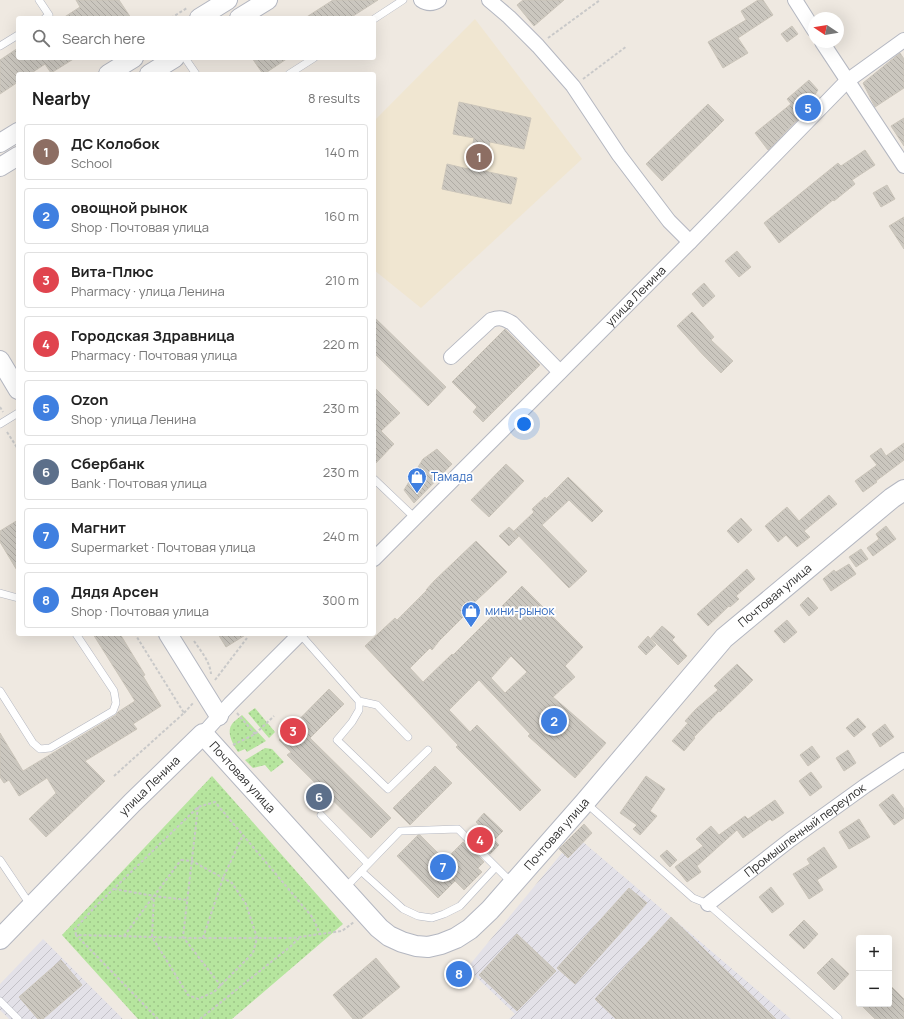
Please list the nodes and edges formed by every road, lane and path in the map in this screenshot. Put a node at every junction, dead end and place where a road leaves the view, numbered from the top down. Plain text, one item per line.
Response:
1 (39, 0) edge
2 (228, 0) edge
3 (268, 0) edge
4 (403, 0) edge
5 (421, 0) edge
6 (440, 0) edge
7 (489, 0) edge
8 (600, 0) edge
9 (795, 0) edge
10 (193, 13) edge
11 (48, 16) edge
12 (180, 16) edge
13 (242, 16) edge
14 (376, 18) edge
15 (808, 21) edge
16 (16, 36) edge
17 (904, 40) edge
18 (0, 46) edge
19 (538, 46) junction
20 (627, 46) dead end
21 (826, 48) edge
22 (131, 60) edge
23 (172, 60) edge
24 (186, 60) edge
25 (311, 60) edge
26 (111, 72) edge
27 (152, 72) edge
28 (195, 72) edge
29 (292, 72) edge
30 (847, 81) junction
31 (573, 86) junction
32 (16, 133) edge
33 (0, 143) edge
34 (16, 157) edge
35 (904, 166) edge
36 (0, 167) edge
37 (690, 242) junction
38 (451, 357) dead end
39 (0, 360) edge
40 (560, 372) junction
41 (16, 387) edge
42 (16, 414) edge
43 (1, 424) edge
44 (16, 446) edge
45 (376, 481) edge
46 (904, 490) edge
47 (415, 518) junction
48 (376, 557) edge
49 (0, 593) edge
50 (16, 597) edge
51 (77, 636) edge
52 (136, 636) edge
53 (169, 636) edge
54 (298, 636) edge
55 (302, 636) edge
56 (248, 638) dead end
57 (194, 641) dead end
58 (0, 691) edge
59 (203, 691) junction
60 (359, 701) junction
61 (225, 710) junction
62 (184, 713) junction
63 (203, 734) junction
64 (255, 734) dead end
65 (408, 737) dead end
66 (428, 750) dead end
67 (904, 760) edge
68 (114, 776) dead end
69 (586, 802) junction
70 (198, 807) junction
71 (321, 815) dead end
72 (243, 835) junction
73 (0, 860) edge
74 (192, 861) junction
75 (368, 864) junction
76 (496, 867) junction
77 (361, 871) junction
78 (223, 878) junction
79 (513, 884) junction
80 (114, 889) junction
81 (343, 889) junction
82 (154, 896) junction
83 (187, 900) junction
84 (708, 904) junction
85 (31, 907) junction
86 (366, 914) junction
87 (320, 934) junction
88 (76, 935) junction
89 (124, 936) junction
90 (300, 936) junction
91 (152, 937) junction
92 (183, 937) junction
93 (203, 938) junction
94 (257, 938) junction
95 (0, 939) edge
96 (221, 986) junction
97 (0, 1001) edge
98 (838, 1018) dead end
99 (18, 1019) edge
100 (158, 1019) edge
101 (200, 1019) edge

1 - 11 lane
2 - 10 street
3 - 13 street
4 - 14 lane
5 - 6 street
7 - 19 street
8 - 19 path
9 - 15 street
10 - 12 path
16 - 18 lane
17 - 30 street, улица Ленина
19 - 31 street
20 - 31 path
21 - 30 street
22 - 26 street
23 - 27 street
24 - 28 lane
25 - 29 lane
30 - 35 street
30 - 37 street, улица Ленина
31 - 37 street
32 - 33 street
34 - 36 street
37 - 40 street, улица Ленина
38 - 40 street
39 - 41 street
40 - 47 street, улица Ленина
42 - 43 lane
43 - 44 path
45 - 47 lane
46 - 69 main road, Почтовая улица
47 - 48 street, улица Ленина
49 - 50 lane
51 - 58 lane
52 - 62 path
53 - 59 street
54 - 61 street, улица Ленина
55 - 60 lane
56 - 57 path
59 - 61 street
59 - 62 path
60 - 65 lane
60 - 66 lane
61 - 63 street, улица Ленина
61 - 64 path
62 - 68 path
63 - 81 main road, Почтовая улица
63 - 85 main road, улица Ленина
67 - 84 street, Промышленный переулок
69 - 79 main road, Почтовая улица
69 - 84 lane
70 - 72 path
70 - 74 path
70 - 80 path
71 - 75 lane
72 - 78 path
72 - 87 path
73 - 85 lane
74 - 78 path
74 - 82 path
74 - 83 path
75 - 76 lane
75 - 77 lane
76 - 77 lane
76 - 79 lane
77 - 81 lane
78 - 93 path
78 - 94 path
79 - 86 main road, Почтовая улица
80 - 82 path
80 - 88 path
81 - 86 main road, Почтовая улица
82 - 83 path
82 - 89 path
82 - 91 path
83 - 92 path
84 - 98 lane
85 - 95 main road, улица Ленина
86 - 87 path
87 - 90 path
88 - 89 path
88 - 100 path
89 - 91 path
90 - 94 path
90 - 101 path
91 - 92 path
91 - 96 path
92 - 93 path
92 - 96 path
93 - 94 path
94 - 96 path
97 - 99 lane

